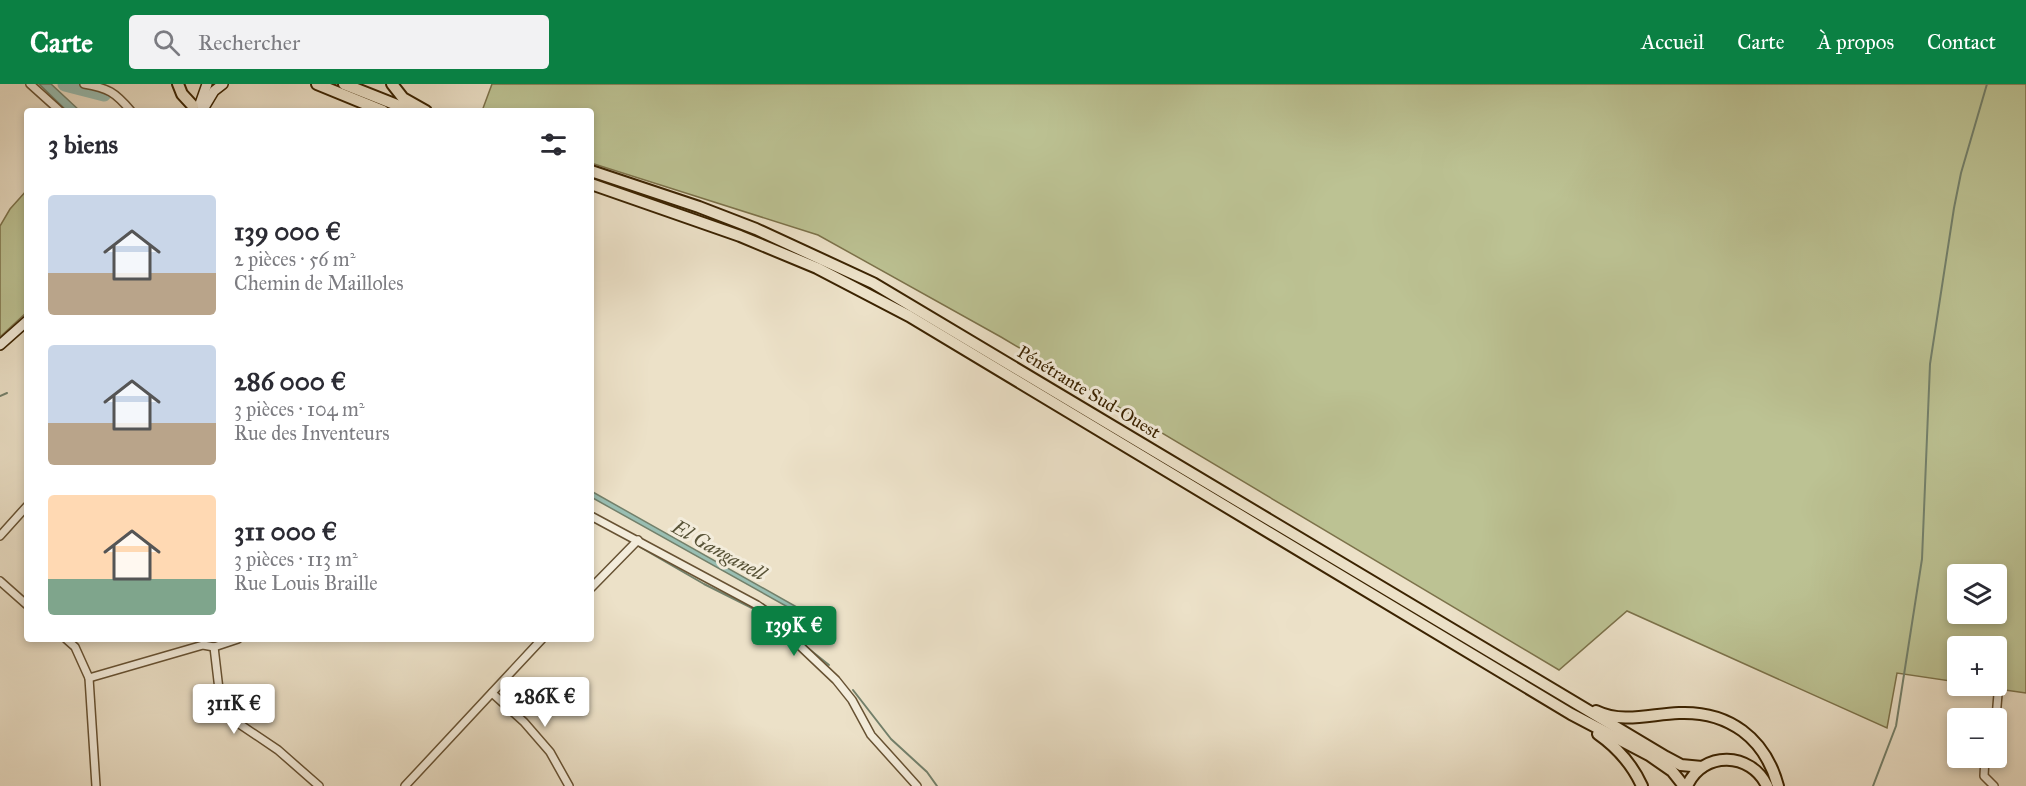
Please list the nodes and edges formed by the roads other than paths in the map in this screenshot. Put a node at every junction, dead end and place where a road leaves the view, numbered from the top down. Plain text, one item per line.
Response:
1 (30, 84) edge
2 (84, 84) edge
3 (178, 84) edge
4 (207, 84) edge
5 (223, 84) edge
6 (344, 84) edge
7 (356, 84) edge
8 (392, 84) edge
9 (321, 86) edge
10 (375, 97) junction
11 (206, 100) junction
12 (57, 108) edge
13 (129, 108) edge
14 (196, 108) edge
15 (198, 108) edge
16 (376, 108) edge
17 (404, 108) edge
18 (421, 108) edge
19 (594, 172) edge
20 (596, 186) edge
21 (24, 324) edge
22 (0, 345) edge
23 (24, 509) edge
24 (594, 518) edge
25 (0, 536) edge
26 (638, 540) junction
27 (0, 581) edge
28 (594, 585) edge
29 (24, 602) edge
30 (69, 642) edge
31 (229, 642) edge
32 (539, 642) edge
33 (214, 647) junction
34 (89, 678) junction
35 (1547, 687) junction
36 (492, 693) junction
37 (1571, 714) junction
38 (1701, 767) junction
39 (1984, 768) edge
40 (96, 786) edge
41 (319, 786) edge
42 (405, 786) edge
43 (569, 786) edge
44 (916, 786) edge
45 (1642, 786) edge
46 (1685, 786) edge
47 (1767, 786) edge
48 (1778, 786) edge
49 (1994, 786) edge

1 - 12 street
2 - 13 street
3 - 14 highway
4 - 11 main road
5 - 11 main road
6 - 10 highway
7 - 10 highway
8 - 18 highway
9 - 16 highway
10 - 17 highway
11 - 15 main road
19 - 35 highway, Pénétrante Sud-Ouest
20 - 37 highway
21 - 22 main road
23 - 25 street
24 - 26 street
26 - 28 street
26 - 44 street
27 - 29 street
30 - 34 street
31 - 33 street
32 - 36 street
33 - 34 street
33 - 41 street
34 - 40 street
35 - 38 highway, Pénétrante Sud-Ouest
35 - 48 highway, Pénétrante Sud-Ouest
36 - 42 street
36 - 43 street
37 - 45 highway
37 - 46 highway
38 - 46 highway
38 - 47 highway
39 - 49 street

